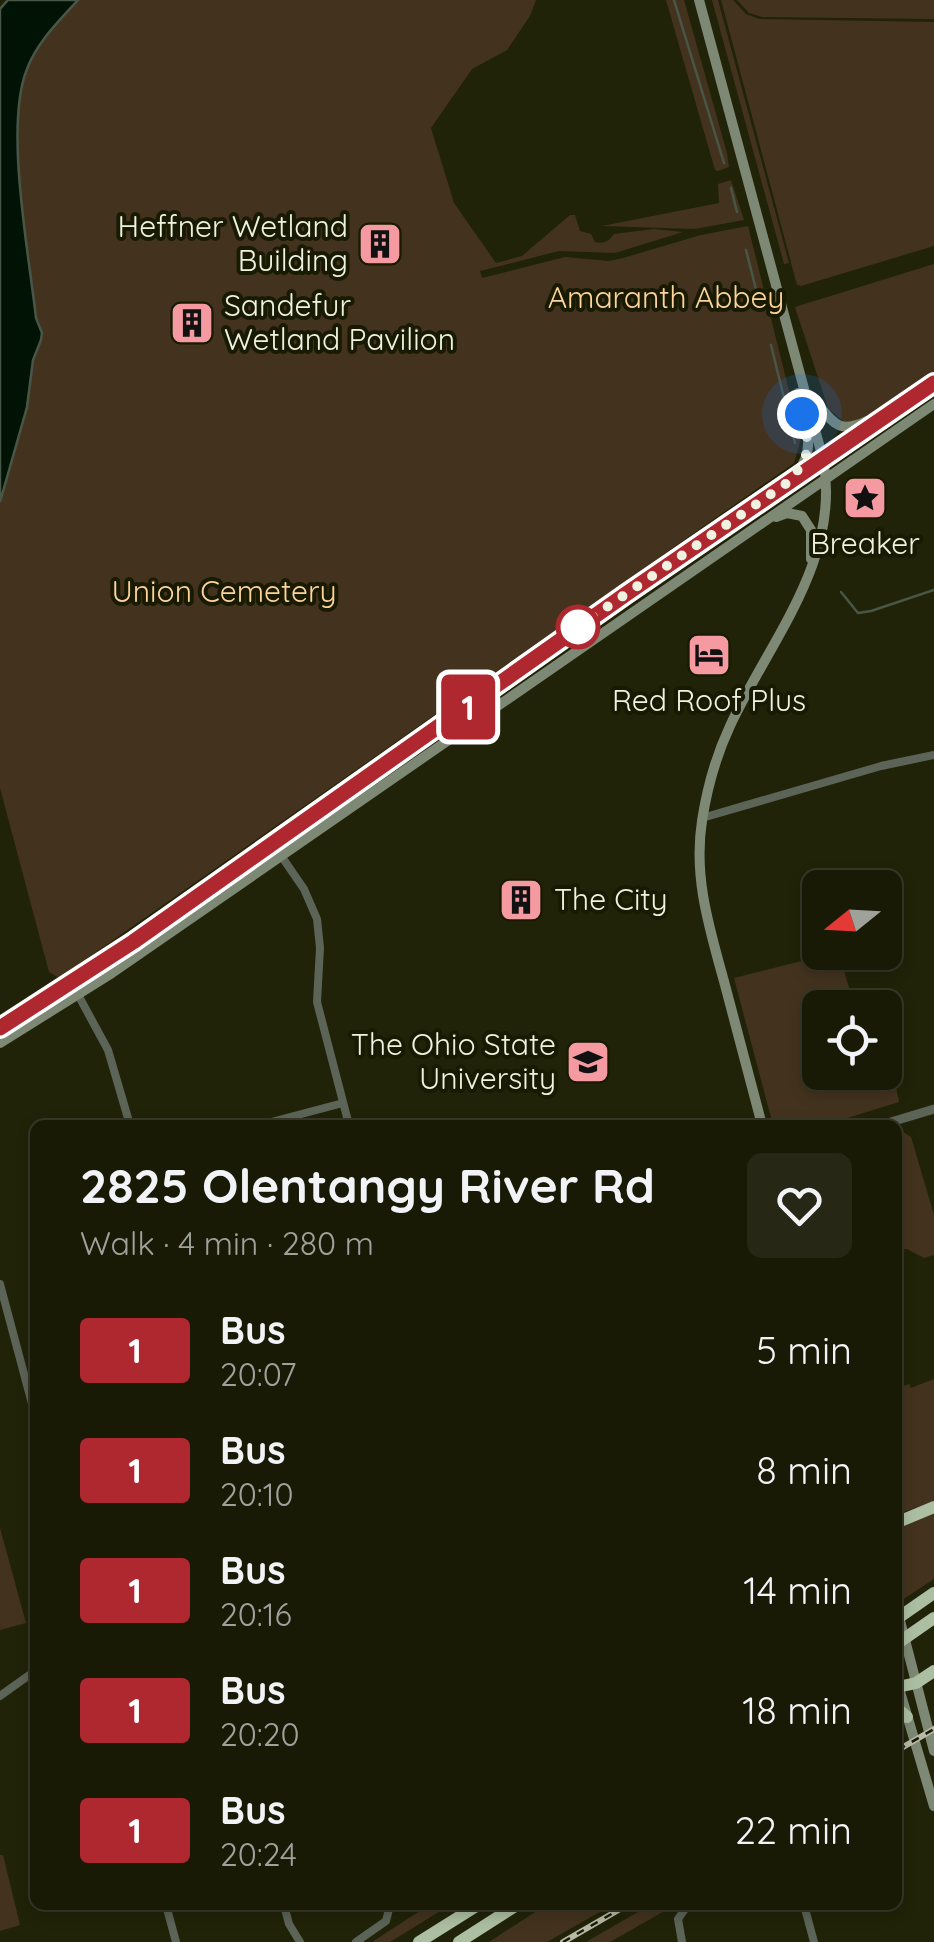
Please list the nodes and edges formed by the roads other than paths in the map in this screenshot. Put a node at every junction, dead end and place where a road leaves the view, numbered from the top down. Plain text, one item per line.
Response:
1 (699, 0) edge
2 (797, 362) junction
3 (934, 383) edge
4 (804, 392) junction
5 (934, 404) edge
6 (890, 410) junction
7 (823, 458) junction
8 (826, 477) junction
9 (787, 483) junction
10 (756, 525) junction
11 (810, 571) junction
12 (934, 755) edge
13 (702, 818) junction
14 (273, 844) junction
15 (280, 855) junction
16 (70, 984) junction
17 (78, 994) junction
18 (0, 1028) edge
19 (0, 1044) edge
20 (343, 1103) junction
21 (934, 1109) edge
22 (129, 1120) edge
23 (279, 1120) edge
24 (348, 1120) edge
25 (761, 1120) edge
26 (898, 1120) edge
27 (0, 1284) edge
28 (30, 1395) edge
29 (934, 1507) edge
30 (902, 1518) edge
31 (934, 1593) edge
32 (902, 1613) edge
33 (928, 1622) edge
34 (902, 1630) edge
35 (902, 1641) edge
36 (934, 1671) edge
37 (30, 1675) edge
38 (916, 1683) junction
39 (902, 1685) edge
40 (0, 1696) edge
41 (902, 1713) edge
42 (934, 1751) edge
43 (934, 1806) edge
44 (167, 1910) edge
45 (285, 1910) edge
46 (389, 1910) edge
47 (470, 1910) edge
48 (509, 1910) edge
49 (684, 1910) edge
50 (805, 1910) edge
51 (176, 1942) edge
52 (300, 1942) edge
53 (356, 1942) edge
54 (419, 1942) edge
55 (460, 1942) edge
56 (682, 1942) edge
57 (814, 1942) edge

1 - 2 main road
2 - 4 main road
2 - 9 main road
3 - 6 main road
4 - 6 main road
4 - 7 main road
5 - 8 main road
6 - 7 main road
7 - 8 main road
7 - 9 main road
8 - 10 main road
8 - 11 main road
9 - 14 main road
10 - 11 main road
10 - 15 main road
11 - 13 main road
12 - 13 street
13 - 25 main road
14 - 15 street
14 - 16 main road
15 - 17 main road
15 - 20 street
16 - 17 street
16 - 18 main road
17 - 19 main road
17 - 22 street
20 - 23 street
20 - 24 street
21 - 26 street
27 - 28 street
29 - 30 highway
31 - 32 highway
33 - 35 highway
34 - 38 main road
36 - 38 highway
37 - 40 street
38 - 39 highway
38 - 42 main road
41 - 43 main road
44 - 51 street
45 - 52 street
46 - 53 street
47 - 54 highway
48 - 55 highway
49 - 56 street
50 - 57 street

